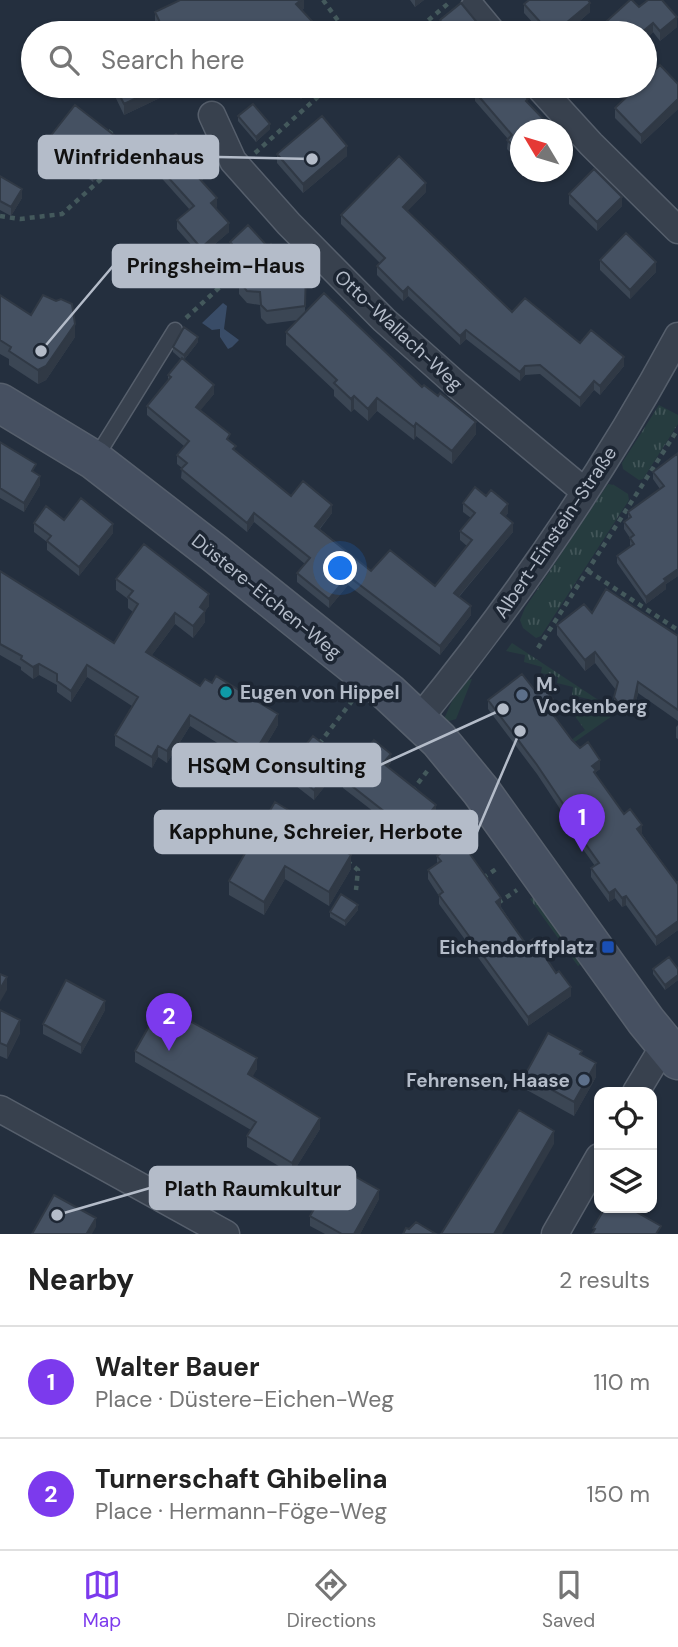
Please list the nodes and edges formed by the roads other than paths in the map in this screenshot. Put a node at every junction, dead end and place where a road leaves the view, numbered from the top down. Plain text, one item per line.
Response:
1 (463, 5) edge
2 (480, 21) edge
3 (549, 98) edge
4 (212, 114) dead end
5 (678, 230) edge
6 (175, 330) road end
7 (678, 335) edge
8 (0, 403) edge
9 (94, 460) junction
10 (584, 491) junction
11 (419, 719) junction
12 (671, 1052) edge
13 (640, 1087) edge
14 (0, 1110) edge
15 (594, 1166) edge
16 (226, 1234) edge
17 (555, 1234) edge

1 - 2 street
3 - 5 street
4 - 10 street, Otto-Wallach-Weg
6 - 9 lane
7 - 10 street, Albert-Einstein-Straße
8 - 9 street, Düstere-Eichen-Weg
9 - 11 street, Düstere-Eichen-Weg
10 - 11 street, Albert-Einstein-Straße
11 - 12 street, Düstere-Eichen-Weg
12 - 13 street
14 - 16 street
15 - 17 street

